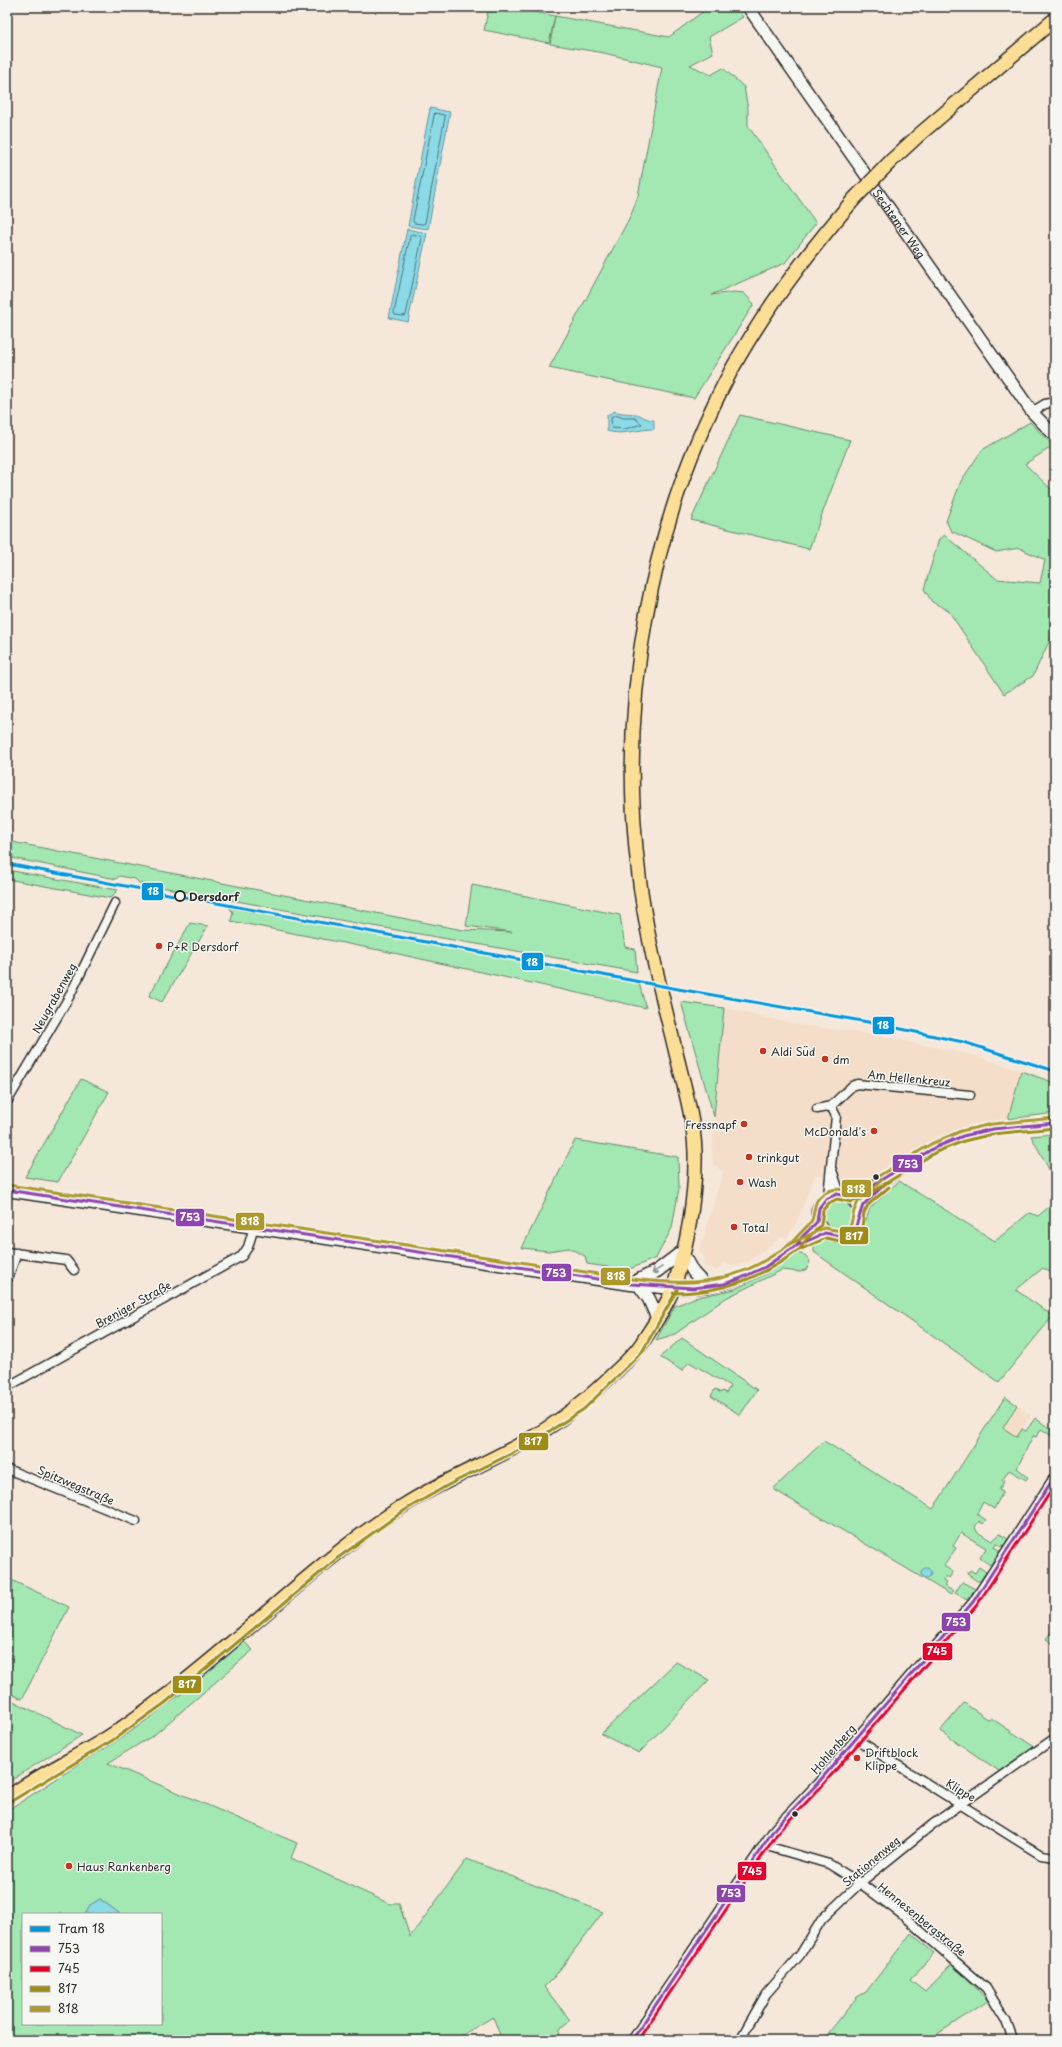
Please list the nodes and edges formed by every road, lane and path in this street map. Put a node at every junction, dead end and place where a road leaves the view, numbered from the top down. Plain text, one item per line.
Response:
1 (748, 7) edge
2 (1055, 19) edge
3 (1055, 402) edge
4 (1032, 412) junction
5 (1055, 436) edge
6 (115, 903) dead end
7 (970, 1094) dead end
8 (7, 1102) edge
9 (831, 1106) junction
10 (817, 1108) dead end
11 (1055, 1123) edge
12 (831, 1170) junction
13 (894, 1175) junction
14 (7, 1190) edge
15 (828, 1196) junction
16 (845, 1196) junction
17 (859, 1211) junction
18 (817, 1222) junction
19 (254, 1227) junction
20 (826, 1233) junction
21 (797, 1244) junction
22 (7, 1252) edge
23 (682, 1252) junction
24 (17, 1253) junction
25 (74, 1270) dead end
26 (7, 1280) edge
27 (635, 1284) junction
28 (707, 1286) junction
29 (673, 1288) junction
30 (657, 1317) junction
31 (7, 1387) edge
32 (7, 1469) edge
33 (1055, 1476) edge
34 (136, 1521) dead end
35 (1055, 1738) edge
36 (856, 1739) junction
37 (7, 1798) edge
38 (963, 1804) junction
39 (763, 1845) junction
40 (1055, 1857) edge
41 (860, 1883) junction
42 (632, 2040) edge
43 (740, 2040) edge
44 (1013, 2040) edge

1 - 4 street, Sechtemer Weg
2 - 23 main road, bridge
3 - 4 street
4 - 5 street, Sechtemer Weg
6 - 8 street, Neugrabenweg
7 - 9 street, Am Hellenkreuz
9 - 10 street
9 - 12 street
11 - 13 street
12 - 15 street
12 - 16 street
13 - 16 street
13 - 17 street
14 - 19 main road
15 - 16 street
15 - 18 street
16 - 17 street
17 - 20 street
18 - 20 street
18 - 21 street
19 - 27 main road
19 - 31 street, Breniger Straße
20 - 21 street
21 - 28 street
22 - 24 street
23 -> 27 main road
23 - 28 street
23 - 29 main road
24 - 25 street
24 - 26 street
27 - 29 main road
27 - 30 main road
28 - 29 street
29 - 30 main road
30 - 37 main road
32 - 34 street, Spitzwegstraße
33 - 36 street, Hohlenberg
35 - 38 street, Stationenweg
36 - 38 street, Klippe
36 - 39 street, Hohlenberg
38 - 40 street, Klippe
38 - 41 street, Stationenweg
39 - 41 street, Hennesenbergstraße
39 - 42 street, Hohlenberg
41 - 43 street, Stationenweg
41 - 44 street, Hennesenbergstraße

